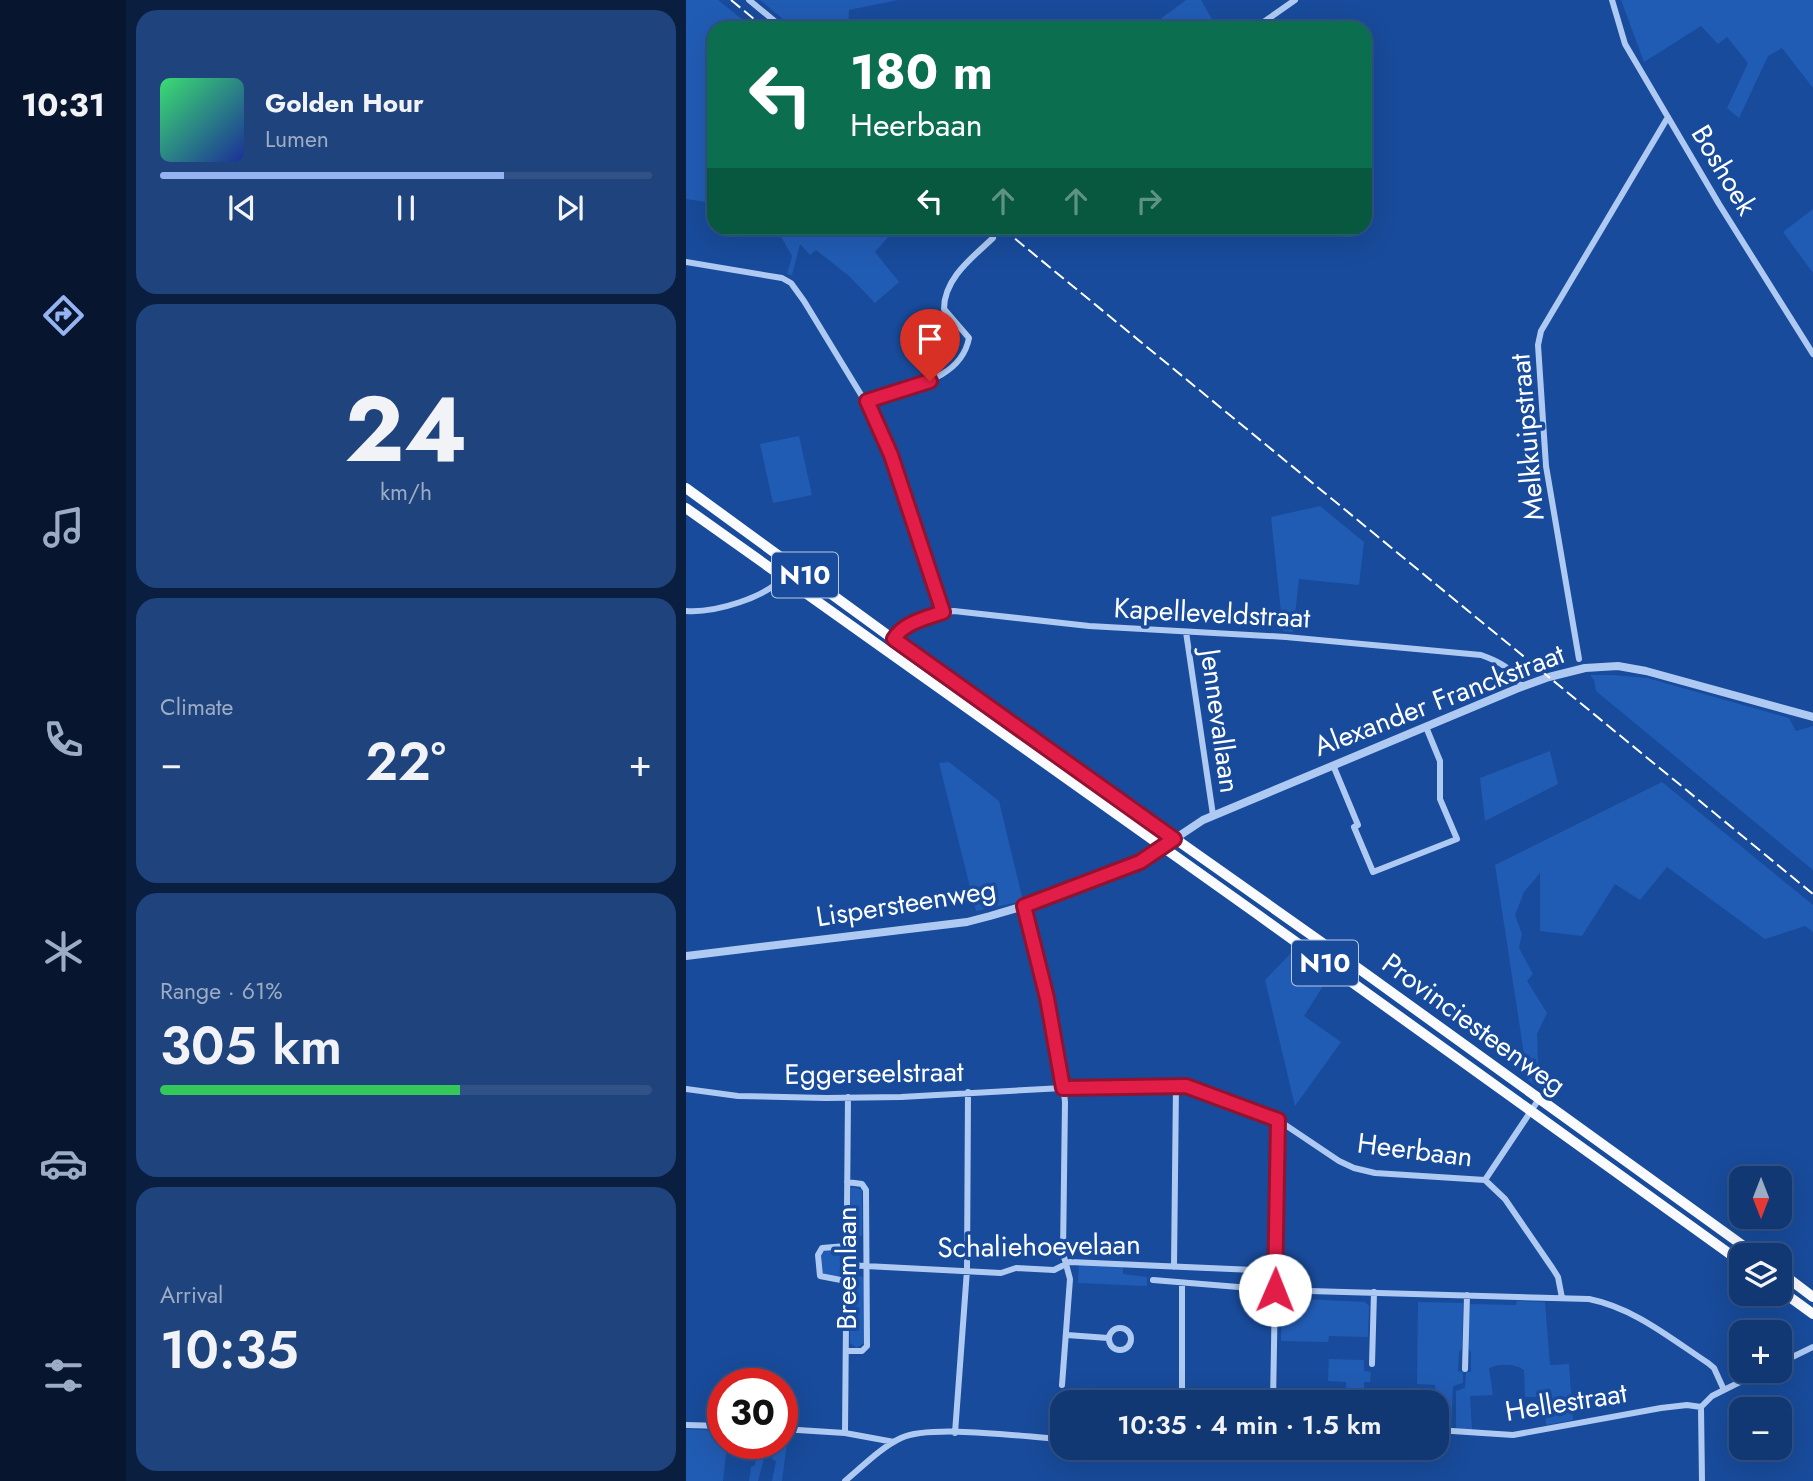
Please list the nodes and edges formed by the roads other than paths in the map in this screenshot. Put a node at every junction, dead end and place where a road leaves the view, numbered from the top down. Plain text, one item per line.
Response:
1 (748, 0) edge
2 (1294, 0) edge
3 (1612, 0) edge
4 (774, 21) edge
5 (1265, 21) edge
6 (1668, 117) junction
7 (993, 238) dead end
8 (686, 262) edge
9 (1813, 354) edge
10 (867, 401) junction
11 (687, 489) edge
12 (686, 508) edge
13 (785, 576) junction
14 (686, 611) edge
15 (943, 612) junction
16 (881, 629) junction
17 (1186, 632) junction
18 (866, 635) junction
19 (894, 639) junction
20 (1579, 659) dead end
21 (1523, 687) junction
22 (1813, 717) edge
23 (1426, 727) junction
24 (1333, 765) junction
25 (1213, 815) junction
26 (1174, 839) junction
27 (1162, 847) junction
28 (1024, 906) junction
29 (686, 956) edge
30 (1176, 1085) junction
31 (1063, 1088) junction
32 (686, 1089) edge
33 (968, 1092) junction
34 (848, 1097) junction
35 (1539, 1099) junction
36 (1531, 1113) junction
37 (1278, 1120) junction
38 (1485, 1180) junction
39 (847, 1182) junction
40 (1739, 1243) edge
41 (846, 1246) junction
42 (1729, 1253) edge
43 (1066, 1264) junction
44 (846, 1265) junction
45 (867, 1266) junction
46 (1174, 1267) junction
47 (967, 1270) junction
48 (1275, 1271) junction
49 (1153, 1280) dead end
50 (1792, 1281) edge
51 (846, 1282) junction
52 (1182, 1283) junction
53 (1275, 1290) junction
54 (1374, 1292) junction
55 (1466, 1295) junction
56 (1813, 1297) edge
57 (1562, 1298) junction
58 (1792, 1299) edge
59 (1813, 1314) edge
60 (1067, 1335) junction
61 (1108, 1338) dead end
62 (1813, 1347) edge
63 (846, 1351) junction
64 (1792, 1357) edge
65 (1372, 1364) dead end
66 (1465, 1369) dead end
67 (1738, 1383) edge
68 (1062, 1385) dead end
69 (1182, 1390) edge
70 (1273, 1390) edge
71 (1724, 1390) junction
72 (1701, 1407) junction
73 (686, 1425) edge
74 (707, 1426) edge
75 (798, 1430) edge
76 (1449, 1431) edge
77 (845, 1433) junction
78 (955, 1433) junction
79 (1050, 1438) edge
80 (894, 1442) junction
81 (845, 1481) edge
82 (1702, 1481) edge

1 - 4 street
2 - 5 street
3 - 6 street, Boshoek
6 - 9 street, Boshoek
6 - 20 street, Melkkuipstraat
7 - 10 street
8 - 10 street
10 - 15 street
11 - 16 main road, Provinciesteenweg / N10
12 - 13 main road, Provinciesteenweg / N10
13 - 14 street
13 - 18 main road, Provinciesteenweg / N10
15 - 17 street, Kapelleveldstraat
15 - 19 street, Kapelleveldstraat
16 - 18 main road
16 - 19 main road, Provinciesteenweg / N10
17 - 21 street, Kapelleveldstraat
17 - 25 street, Jennevallaan
18 - 27 main road, Provinciesteenweg / N10
19 - 26 main road, Provinciesteenweg / N10
21 - 22 street, Alexander Franckstraat
21 - 23 street, Alexander Franckstraat
23 - 24 street, Alexander Franckstraat
23 - 24 street
24 - 25 street, Alexander Franckstraat
25 - 26 street, Alexander Franckstraat
26 - 27 street, Lispersteenweg
26 - 35 main road, Provinciesteenweg / N10
27 - 28 street, Lispersteenweg
27 - 36 main road, Provinciesteenweg / N10
28 - 29 street, Lispersteenweg
28 - 31 street
30 - 31 street, Heerbaan
30 - 37 street, Heerbaan
30 - 46 street
31 - 33 street, Eggerseelstraat
31 - 43 street
32 - 34 street, Eggerseelstraat
33 - 34 street, Eggerseelstraat
33 - 47 street
34 - 39 street, Breemlaan
35 - 36 street
35 - 40 main road, Provinciesteenweg / N10
36 - 38 street
36 - 42 main road, Provinciesteenweg / N10
37 - 38 street, Heerbaan
37 - 48 street
38 - 57 street, Heerbaan
39 - 41 street, Breemlaan
39 - 45 street, Breemlaan
41 - 44 street, Breemlaan
41 - 51 street, Breemlaan
43 - 46 street, Schaliehoevelaan
43 - 47 street, Schaliehoevelaan
43 - 60 street
44 - 45 street, Schaliehoevelaan
44 - 51 street, Breemlaan
45 - 47 street, Schaliehoevelaan
45 - 63 street, Breemlaan
46 - 48 street, Schaliehoevelaan
47 - 78 street
48 - 53 street
49 - 52 street, Schaliehoevelaan
50 - 56 main road
51 - 63 street, Breemlaan
52 - 53 street, Schaliehoevelaan
52 - 69 street
53 - 54 street, Schaliehoevelaan
53 - 70 street
54 - 55 street, Schaliehoevelaan
54 - 65 street
55 - 57 street, Schaliehoevelaan
55 - 66 street
57 - 71 street
58 - 59 main road
60 - 61 street
60 - 68 street
62 - 64 street
63 - 77 street, Breemlaan
67 - 71 street
71 - 72 street
72 - 76 street, Hellestraat
72 - 82 street
73 - 74 street
75 - 77 street
77 - 80 street
78 - 79 street
78 - 80 street
80 - 81 street

